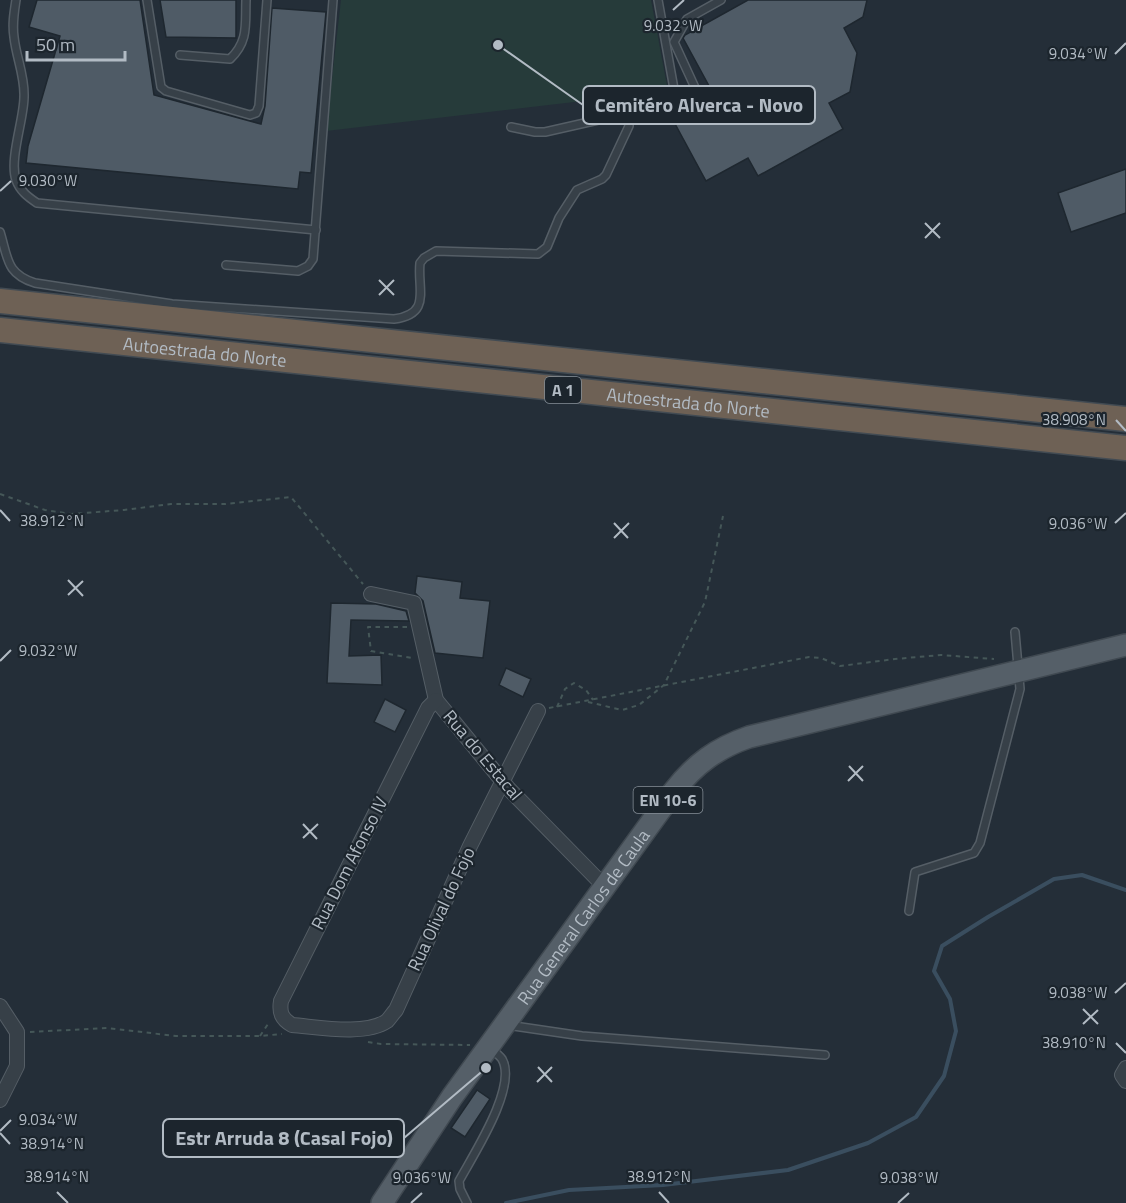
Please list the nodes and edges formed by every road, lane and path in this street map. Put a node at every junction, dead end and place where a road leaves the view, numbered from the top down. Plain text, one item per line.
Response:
1 (16, 0) edge
2 (147, 0) edge
3 (246, 0) edge
4 (267, 0) edge
5 (333, 0) edge
6 (658, 0) edge
7 (721, 0) edge
8 (180, 55) dead end
9 (697, 92) dead end
10 (629, 113) junction
11 (511, 127) dead end
12 (316, 230) junction
13 (0, 232) edge
14 (226, 266) dead end
15 (0, 301) edge
16 (0, 330) edge
17 (1126, 419) edge
18 (1126, 448) edge
19 (0, 494) edge
20 (723, 516) dead end
21 (371, 594) joint
22 (419, 627) junction
23 (1015, 632) dead end
24 (1126, 645) edge
25 (427, 661) junction
26 (1019, 664) junction
27 (664, 685) junction
28 (436, 700) junction
29 (593, 700) junction
30 (585, 701) junction
31 (557, 707) junction
32 (538, 711) joint
33 (502, 781) junction
34 (605, 887) junction
35 (909, 911) dead end
36 (0, 1006) edge
37 (292, 1025) junction
38 (505, 1025) junction
39 (346, 1030) junction
40 (17, 1032) junction
41 (488, 1047) junction
42 (825, 1055) dead end
43 (1126, 1068) edge
44 (1126, 1081) edge
45 (0, 1100) edge
46 (382, 1203) edge
47 (467, 1203) edge

1 - 12 lane
2 - 4 lane
3 - 8 lane
5 - 12 lane
6 - 10 lane
7 - 9 lane
10 - 11 lane
10 - 13 lane
12 - 14 lane
15 - 17 highway, Autoestrada do Norte / A 1
16 - 18 highway, Autoestrada do Norte / A 1
19 - 21 path
20 - 27 path
21 - 22 street, Rua do Estacal
22 - 25 street, Rua do Estacal
22 - 25 path
23 - 26 lane
24 - 26 main road, Rua General Carlos de Caula / EN 10-6
25 - 28 street, Rua do Estacal
26 - 27 path
26 - 34 main road, Rua General Carlos de Caula / EN 10-6
26 - 35 lane
27 - 29 path
27 - 30 path
28 - 33 street, Rua do Estacal
28 - 37 street, Rua Dom Afonso IV
29 - 30 path
29 - 31 path
30 - 31 path
31 - 32 path
32 - 33 street, Rua Olival do Fojo
33 - 34 street, Rua do Estacal
33 - 39 street, Rua Olival do Fojo
34 - 38 main road, Rua General Carlos de Caula / EN 10-6
36 - 40 street
37 - 39 street, Rua Olival do Fojo
37 - 40 path
38 - 41 main road, Rua General Carlos de Caula / EN 10-6
38 - 42 lane
39 - 41 path
40 - 45 street
41 - 46 main road, Rua General Carlos de Caula / EN 10-6
41 - 47 lane
43 - 44 street

